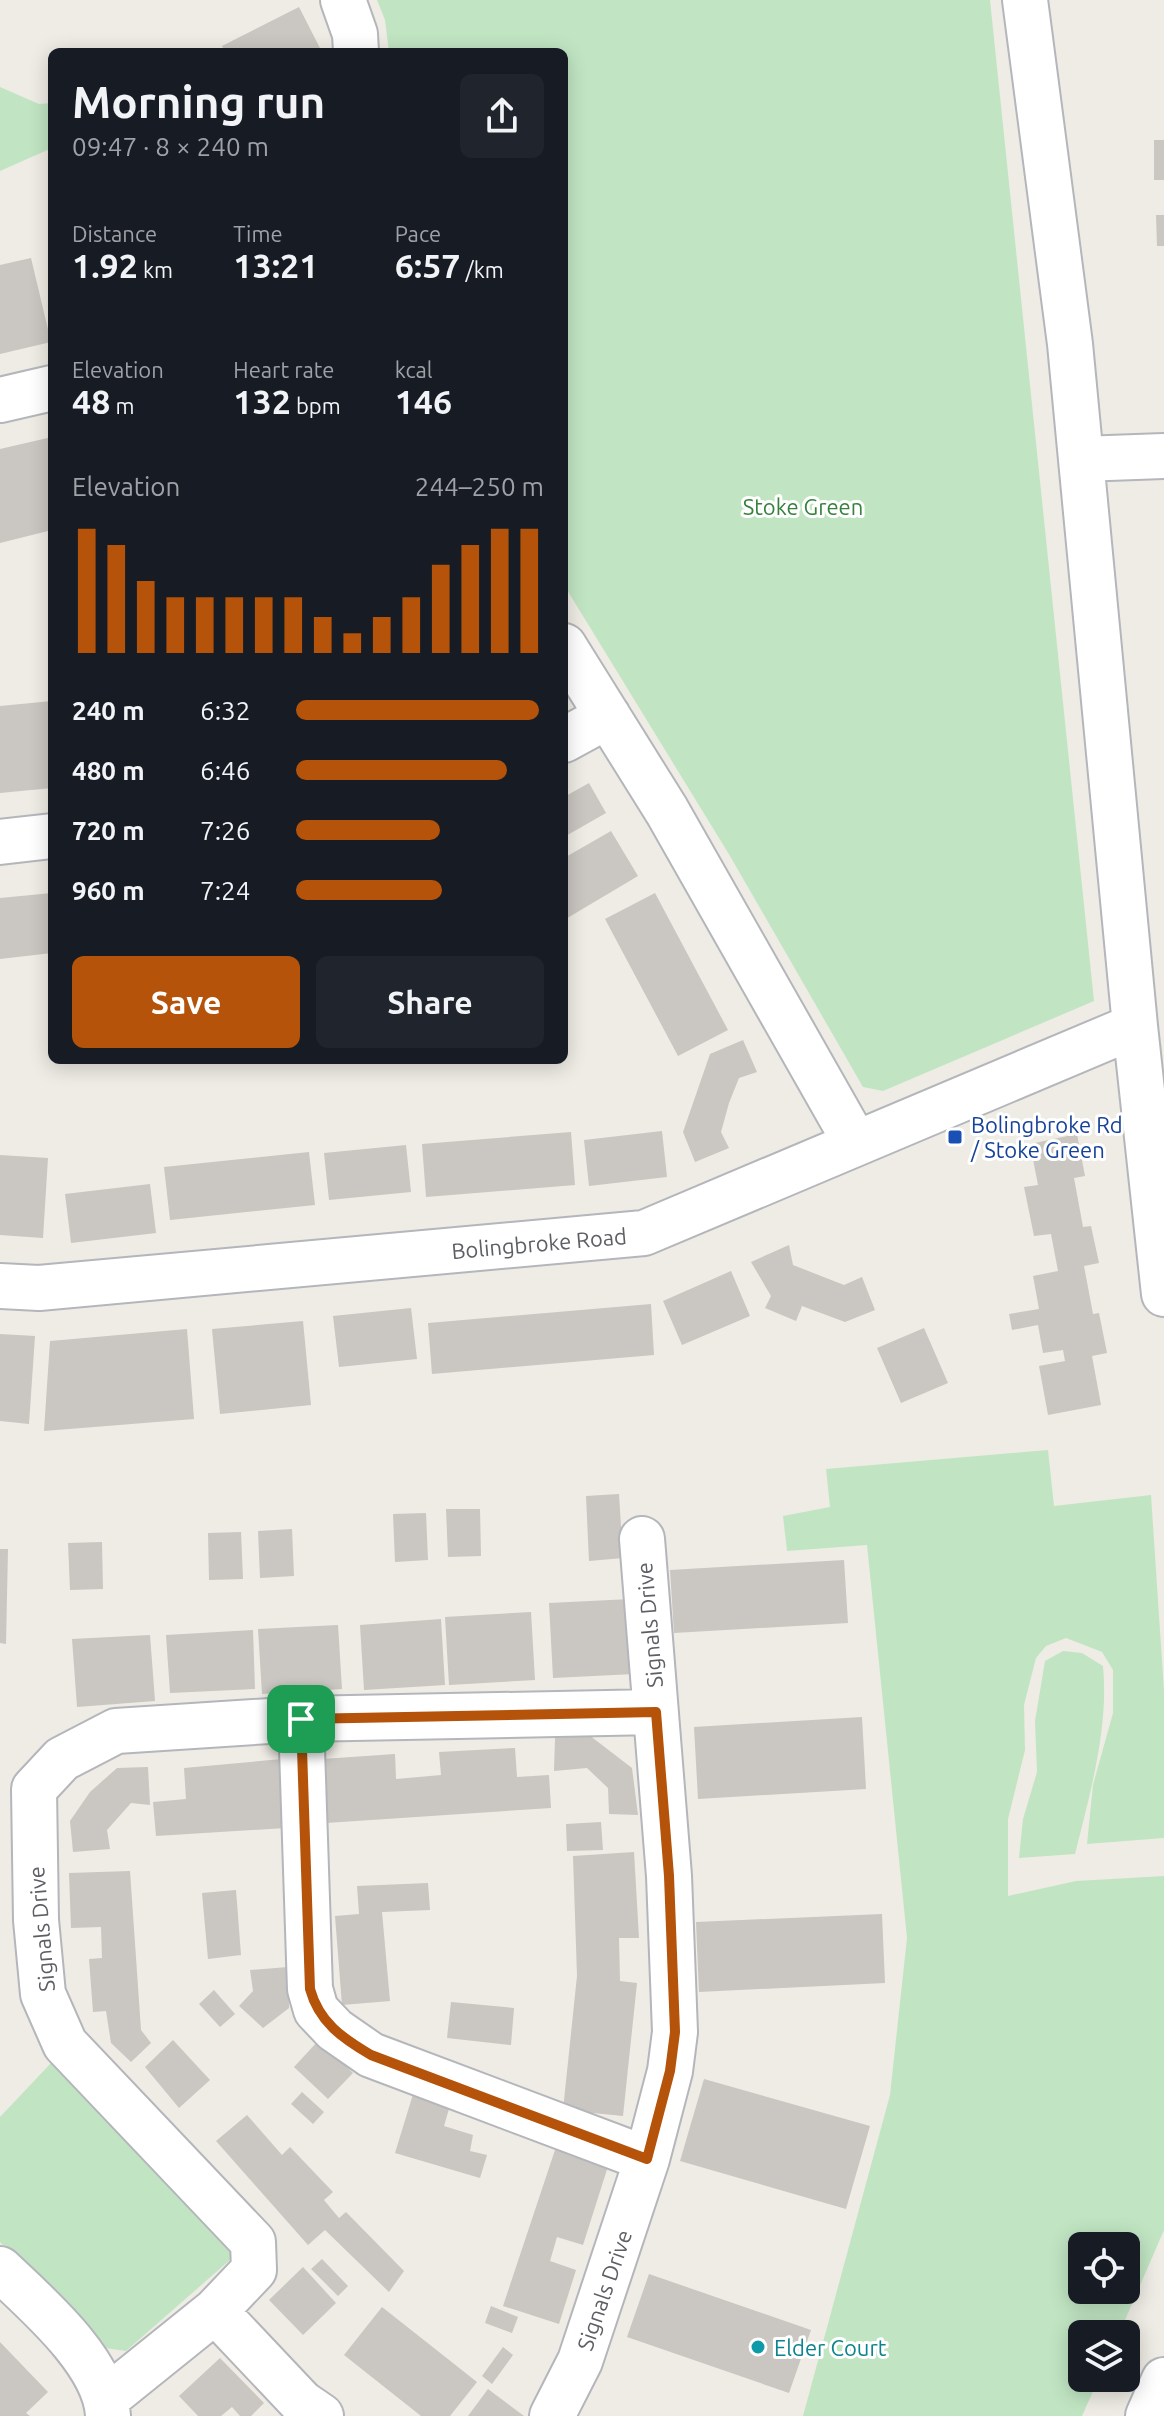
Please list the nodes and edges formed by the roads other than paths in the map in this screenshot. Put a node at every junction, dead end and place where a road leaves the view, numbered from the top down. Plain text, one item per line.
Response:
1 (343, 0) edge
2 (1025, 0) edge
3 (356, 48) edge
4 (48, 389) edge
5 (0, 400) edge
6 (1164, 456) edge
7 (1081, 459) junction
8 (568, 652) edge
9 (608, 716) junction
10 (568, 738) edge
11 (48, 836) edge
12 (0, 842) edge
13 (1135, 1026) junction
14 (855, 1142) junction
15 (0, 1286) edge
16 (1164, 1288) edge
17 (1164, 1294) edge
18 (642, 1539) dead end
19 (656, 1712) junction
20 (301, 1719) junction
21 (17, 1786) edge
22 (647, 2159) junction
23 (0, 2269) edge
24 (215, 2311) junction
25 (1164, 2380) edge
26 (107, 2407) edge
27 (321, 2416) edge
28 (552, 2416) edge
29 (1148, 2416) edge

1 - 3 street
2 - 7 street
4 - 5 street
6 - 7 street
7 - 13 street
8 - 9 street
9 - 10 street
9 - 14 street
11 - 12 street
13 - 14 street, Bolingbroke Road
13 - 16 street
14 - 15 street, Bolingbroke Road
16 - 17 street
18 - 19 street, Signals Drive
19 - 20 street, Signals Drive
19 - 22 street, Signals Drive
20 - 21 street, Signals Drive
20 - 22 street
21 - 24 street, Signals Drive
22 - 28 street, Signals Drive
23 - 26 street, Signals Drive
24 - 26 street, Signals Drive
24 - 27 street
25 - 29 street

